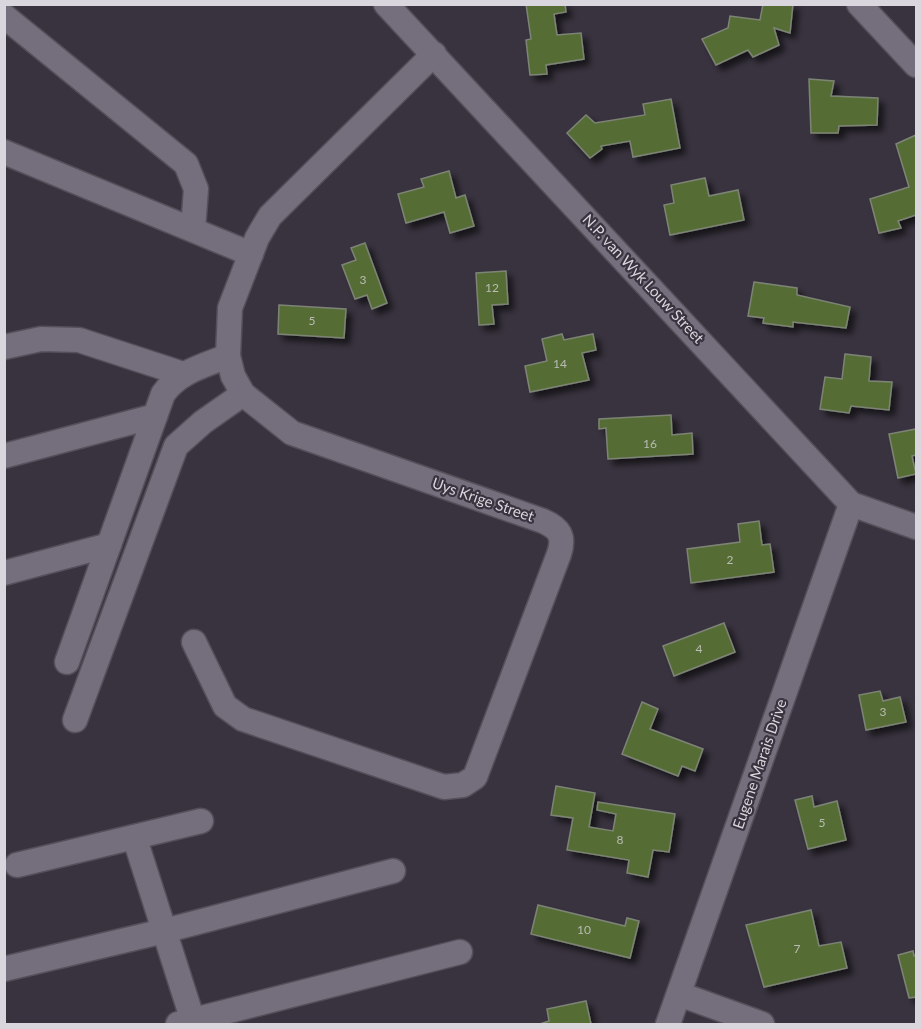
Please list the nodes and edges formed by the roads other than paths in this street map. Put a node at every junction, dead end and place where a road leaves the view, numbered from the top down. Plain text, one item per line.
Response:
1 (386, 4) edge
2 (859, 4) edge
3 (4, 16) edge
4 (434, 54) junction
5 (916, 65) edge
6 (4, 152) edge
7 (193, 229) junction
8 (251, 254) junction
9 (4, 347) edge
10 (228, 356) junction
11 (183, 374) junction
12 (243, 394) junction
13 (155, 416) junction
14 (4, 456) edge
15 (851, 504) junction
16 (916, 527) edge
17 (109, 545) junction
18 (4, 573) edge
19 (194, 642) dead end
20 (67, 662) dead end
21 (75, 720) dead end
22 (201, 821) dead end
23 (135, 839) junction
24 (17, 865) dead end
25 (393, 871) dead end
26 (164, 931) junction
27 (460, 952) dead end
28 (4, 969) edge
29 (679, 994) junction
30 (186, 1023) edge
31 (668, 1024) edge
32 (762, 1024) edge

1 - 4 street, N.P. van Wyk Louw Street
2 - 5 street
3 - 7 street
4 - 8 street, Uys Krige Street
4 - 15 street, N.P. van Wyk Louw Street
6 - 7 street
7 - 8 street
8 - 10 street, Uys Krige Street
9 - 11 street
10 - 11 street
10 - 12 street, Uys Krige Street
11 - 13 street
12 - 19 street, Uys Krige Street
12 - 21 street
13 - 14 street
13 - 17 street
15 - 16 street, N.P. van Wyk Louw Street
15 - 29 street, Eugene Marais Drive
17 - 18 street
17 - 20 street
22 - 23 street
23 - 24 street
23 - 26 street
25 - 26 street
26 - 28 street
26 - 30 street
27 - 30 street
29 - 31 street, Eugene Marais Drive
29 - 32 street

